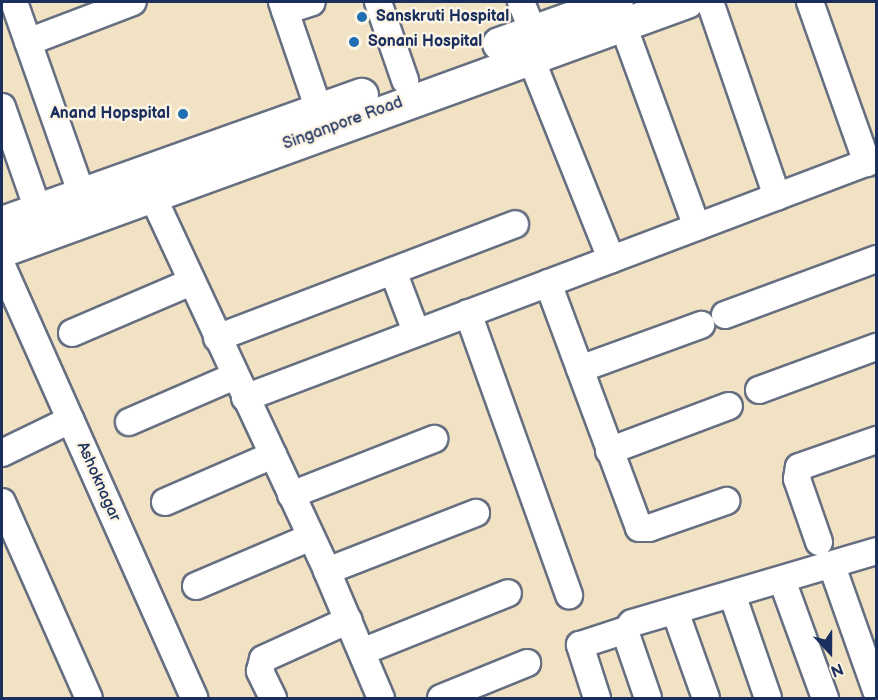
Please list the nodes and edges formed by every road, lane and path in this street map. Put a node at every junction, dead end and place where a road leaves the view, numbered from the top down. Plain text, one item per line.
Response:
1 (14, 2) edge
2 (133, 2) edge
3 (312, 2) edge
4 (378, 2) edge
5 (522, 2) edge
6 (687, 2) edge
7 (710, 2) edge
8 (810, 2) edge
9 (283, 6) edge
10 (620, 13) edge
11 (28, 42) junction
12 (531, 44) junction
13 (405, 80) junction
14 (2, 107) edge
15 (319, 110) junction
16 (872, 161) edge
17 (147, 184) junction
18 (82, 195) junction
19 (777, 196) junction
20 (38, 210) junction
21 (2, 223) edge
22 (515, 224) dead end
23 (697, 227) junction
24 (2, 251) edge
25 (611, 259) junction
26 (876, 259) edge
27 (2, 266) edge
28 (393, 271) junction
29 (191, 282) junction
30 (548, 283) junction
31 (468, 313) junction
32 (725, 315) dead end
33 (701, 325) dead end
34 (416, 332) junction
35 (72, 333) dead end
36 (217, 338) junction
37 (876, 347) edge
38 (580, 369) junction
39 (240, 387) junction
40 (759, 390) dead end
41 (729, 406) dead end
42 (70, 420) junction
43 (129, 422) dead end
44 (434, 440) dead end
45 (876, 440) edge
46 (609, 452) junction
47 (2, 453) edge
48 (273, 455) junction
49 (291, 495) junction
50 (726, 501) dead end
51 (2, 502) edge
52 (165, 502) dead end
53 (476, 513) dead end
54 (311, 537) junction
55 (819, 542) dead end
56 (876, 551) edge
57 (832, 566) junction
58 (327, 571) junction
59 (782, 580) junction
60 (196, 586) dead end
61 (508, 593) dead end
62 (732, 594) junction
63 (569, 595) dead end
64 (675, 611) junction
65 (349, 620) junction
66 (626, 630) junction
67 (363, 651) junction
68 (527, 663) dead end
69 (876, 690) edge
70 (188, 697) edge
71 (89, 699) edge
72 (273, 699) edge
73 (381, 699) edge
74 (441, 699) edge
75 (597, 699) edge
76 (648, 699) edge
77 (706, 699) edge
78 (768, 699) edge
79 (825, 699) edge

1 - 11 street
2 - 11 street
3 - 9 street
4 - 13 street
5 - 12 street
6 - 10 main road, Singanpore Road
7 - 19 street
8 - 16 street
9 - 15 street
10 - 12 main road, Singanpore Road
10 - 23 street
11 - 18 street
12 - 13 main road, Singanpore Road
12 - 17 main road, Singanpore Road
12 - 25 street
13 - 15 main road, Singanpore Road
14 - 20 street
15 - 17 main road, Singanpore Road
16 - 19 street
17 - 18 main road, Singanpore Road
17 - 24 main road, Singanpore Road
17 - 29 street
18 - 20 main road, Singanpore Road
19 - 23 street
20 - 21 main road, Singanpore Road
22 - 28 street
23 - 25 street
25 - 30 street
26 - 32 street
27 - 42 street, Ashoknagar
28 - 34 street
28 - 36 street
29 - 35 street
29 - 36 street
30 - 31 street
30 - 38 street
31 - 34 street
31 - 63 street
33 - 38 street
34 - 39 street
36 - 39 street
37 - 40 street
38 - 46 street
39 - 43 street
39 - 48 street
41 - 46 street
42 - 47 street
42 - 70 street, Ashoknagar
44 - 49 street
45 - 55 street
46 - 50 street
48 - 49 street
48 - 52 street
49 - 54 street
51 - 71 street
53 - 58 street
54 - 58 street
54 - 60 street
56 - 57 street
57 - 59 street
57 - 69 street
58 - 65 street
59 - 62 street
59 - 79 street
61 - 67 street
62 - 64 street
62 - 78 street
64 - 66 street
64 - 77 street
65 - 67 street
65 - 72 street
66 - 75 street
66 - 76 street
67 - 73 street
68 - 74 street

